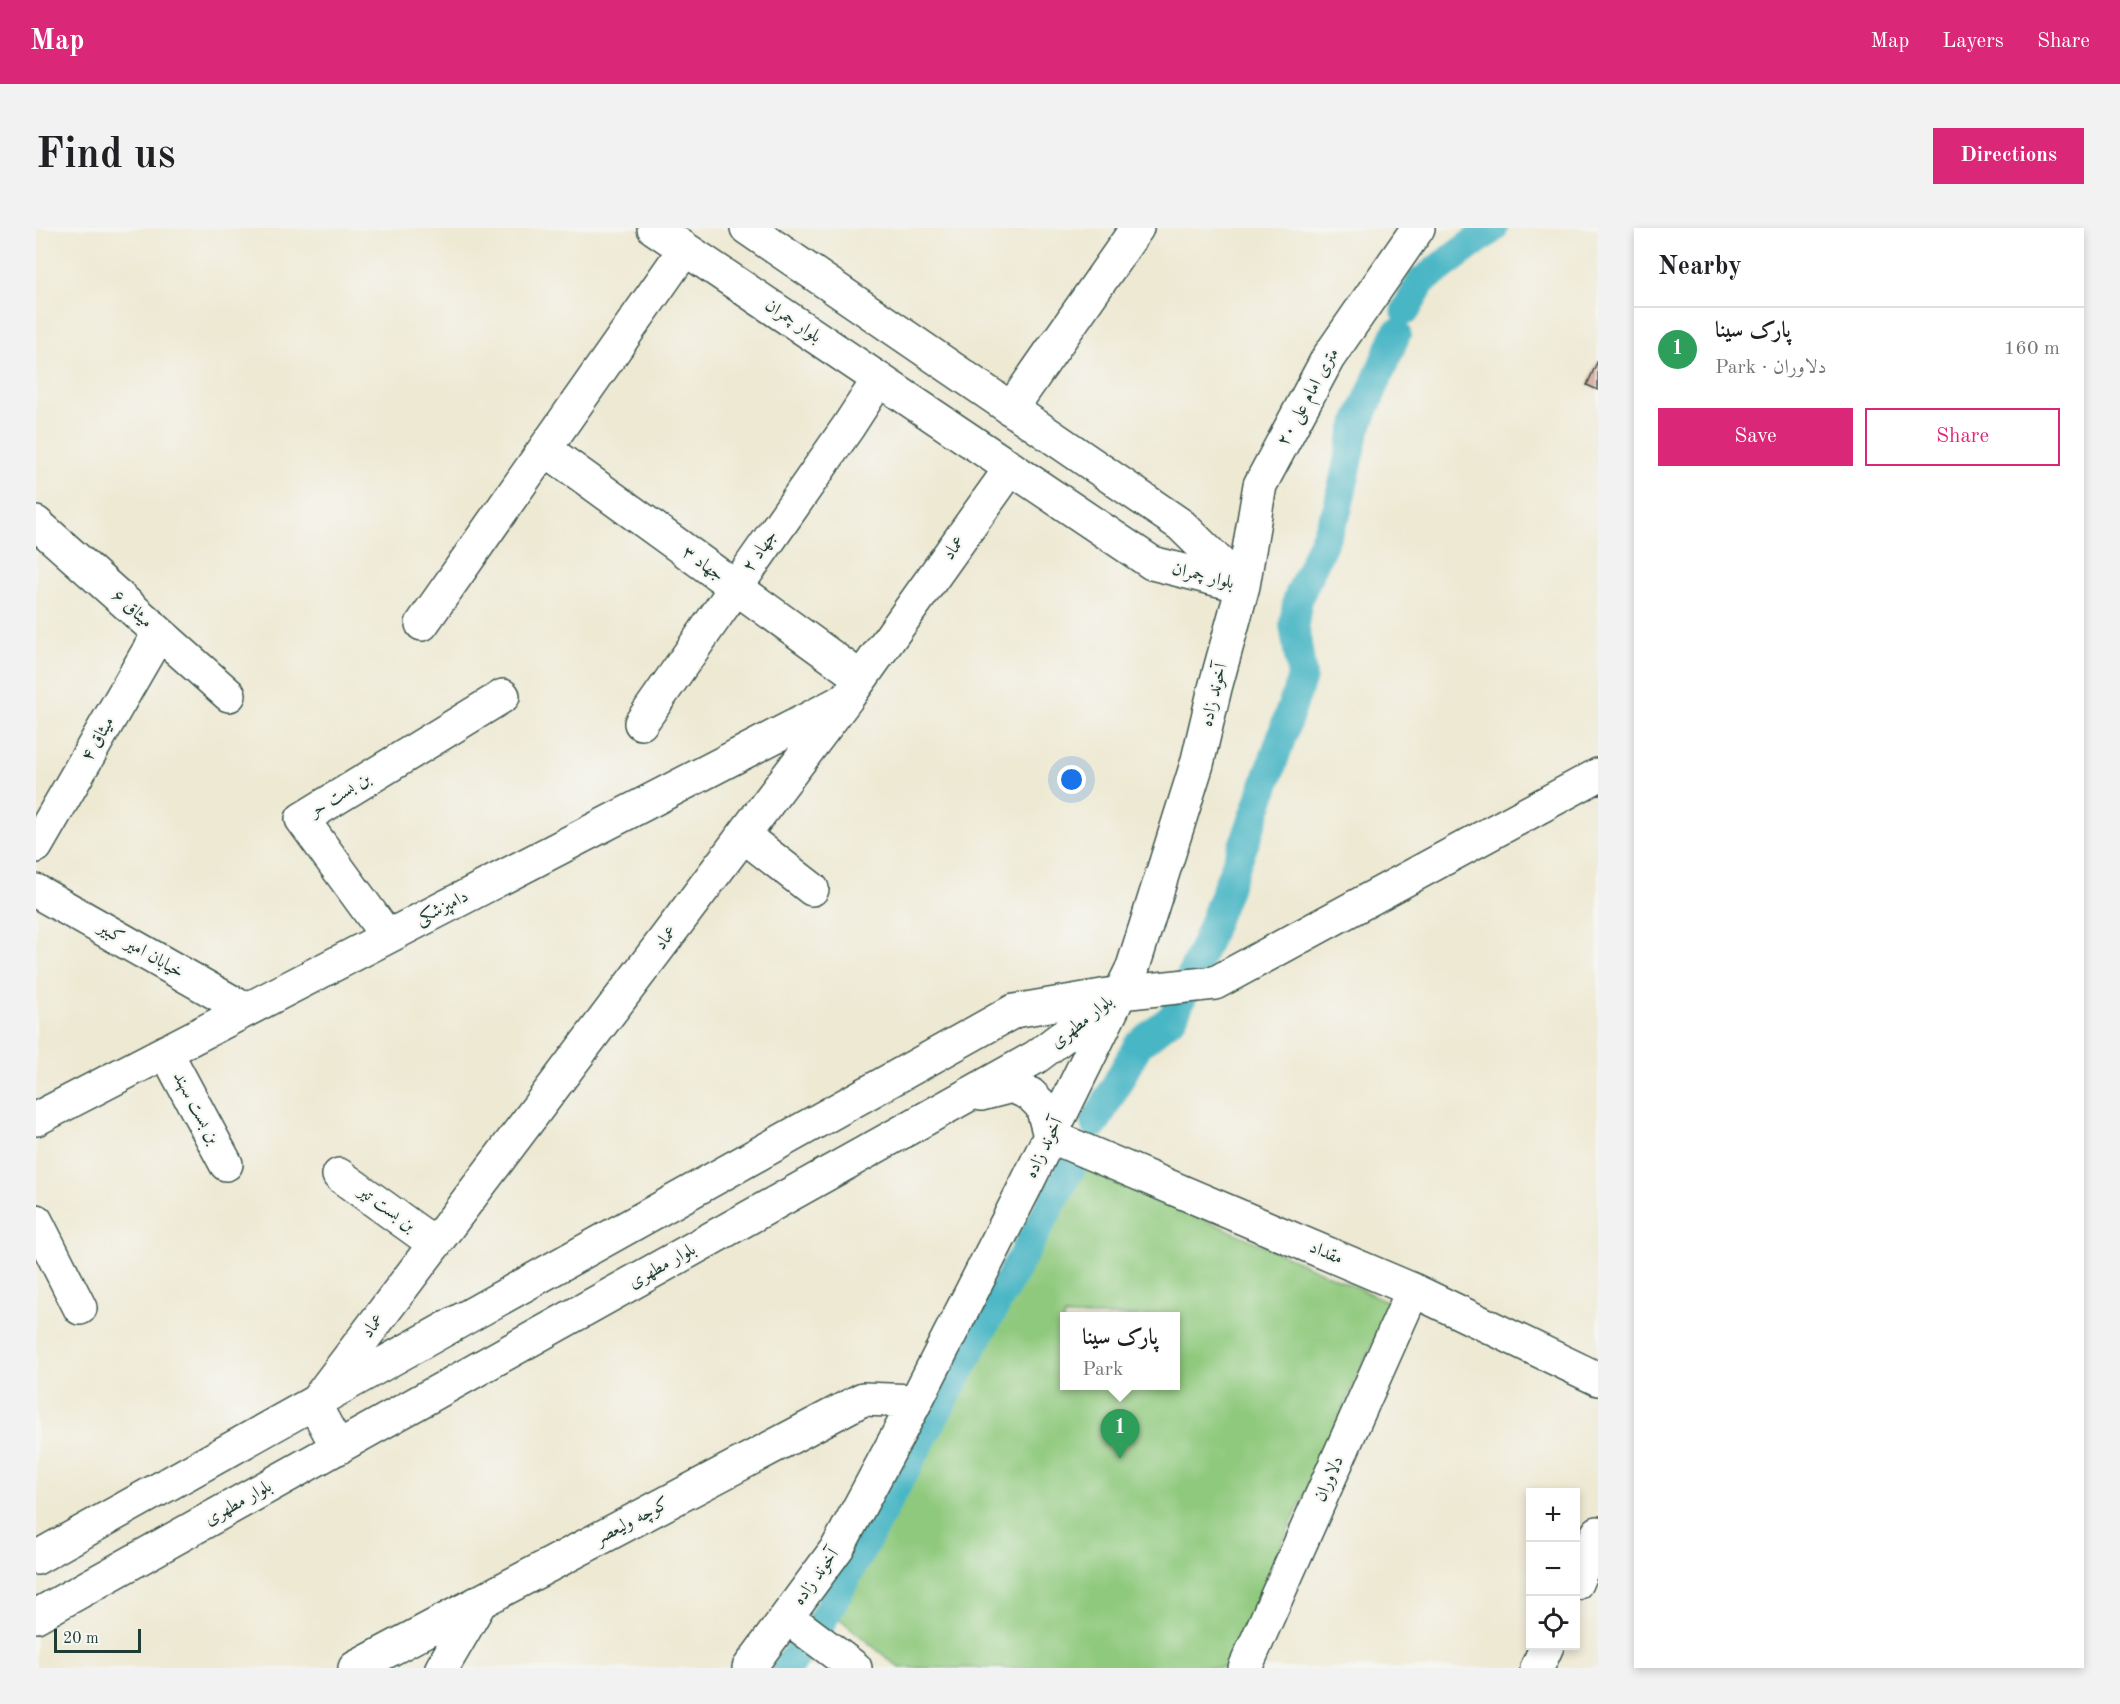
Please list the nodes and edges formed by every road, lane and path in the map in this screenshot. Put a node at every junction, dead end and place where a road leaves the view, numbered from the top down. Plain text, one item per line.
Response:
1 (654, 228) edge
2 (747, 228) edge
3 (1137, 228) edge
4 (1418, 228) edge
5 (685, 249) junction
6 (879, 379) junction
7 (1011, 409) junction
8 (545, 449) junction
9 (1011, 468) junction
10 (39, 533) edge
11 (1243, 586) junction
12 (735, 587) junction
13 (422, 624) dead end
14 (159, 633) junction
15 (854, 688) junction
16 (229, 695) dead end
17 (503, 696) dead end
18 (641, 723) dead end
19 (1598, 775) edge
20 (744, 836) junction
21 (36, 846) edge
22 (812, 889) dead end
23 (36, 891) edge
24 (387, 936) junction
25 (1119, 993) junction
26 (246, 1010) junction
27 (166, 1052) junction
28 (956, 1102) junction
29 (36, 1119) edge
30 (1050, 1136) junction
31 (226, 1164) dead end
32 (339, 1174) dead end
33 (36, 1221) edge
34 (435, 1244) junction
35 (1413, 1290) junction
36 (80, 1308) dead end
37 (1598, 1379) edge
38 (916, 1401) junction
39 (314, 1404) junction
40 (338, 1448) junction
41 (1597, 1536) edge
42 (36, 1558) edge
43 (1580, 1572) edge
44 (481, 1601) junction
45 (36, 1616) edge
46 (787, 1617) junction
47 (1545, 1650) edge
48 (355, 1668) edge
49 (442, 1668) edge
50 (749, 1668) edge
51 (855, 1668) edge
52 (1245, 1668) edge
53 (1537, 1668) edge

1 - 5 street, بلوار چمران
2 - 7 street, بلوار چمران
3 - 7 street
4 - 11 street, ۲۰ متری امام علی
5 - 6 street, بلوار چمران
5 - 8 street
6 - 9 street, بلوار چمران
6 - 12 street, جهاد ۲
7 - 11 street, بلوار چمران
8 - 12 street, جهاد ۳
8 - 13 street
9 - 11 street, بلوار چمران
9 - 15 street, عماد
10 - 14 street, میثاق ۶
11 - 25 street, آخوند زاده
12 - 15 street, جهاد ۳
12 - 18 street, جهاد ۲
14 - 16 street, میثاق ۶
14 - 21 street, میثاق ۴
15 - 20 street, عماد
15 - 24 street, دامپزشکی
17 - 24 street, بن بست حر
19 - 25 street
20 - 22 street
20 - 34 street, عماد
23 - 26 street, خیابان امیر کبیر
24 - 26 street, دامپزشکی
25 - 28 street, بلوار مطهری
25 - 30 street, آخوند زاده
25 - 39 street, بلوار مطهری
26 - 27 street, دامپزشکی
27 - 29 street, دامپزشکی
27 - 31 street, بن بست سهند
28 - 30 street
28 - 40 street, بلوار مطهری
30 - 35 street, مقداد
30 - 38 street, آخوند زاده
32 - 34 street, بن بست تیر
33 - 36 street
34 - 39 street, عماد
35 - 37 street, مقداد
35 - 52 street, دلاوران
38 - 44 street, کوچه ولیعصر
38 - 46 street, آخوند زاده
39 - 40 street
39 - 42 street, بلوار مطهری
40 - 45 street, بلوار مطهری
41 - 43 street
44 - 48 street, کوچه ولیعصر
44 - 49 street
46 - 50 street, آخوند زاده
46 - 51 street
47 - 53 street

